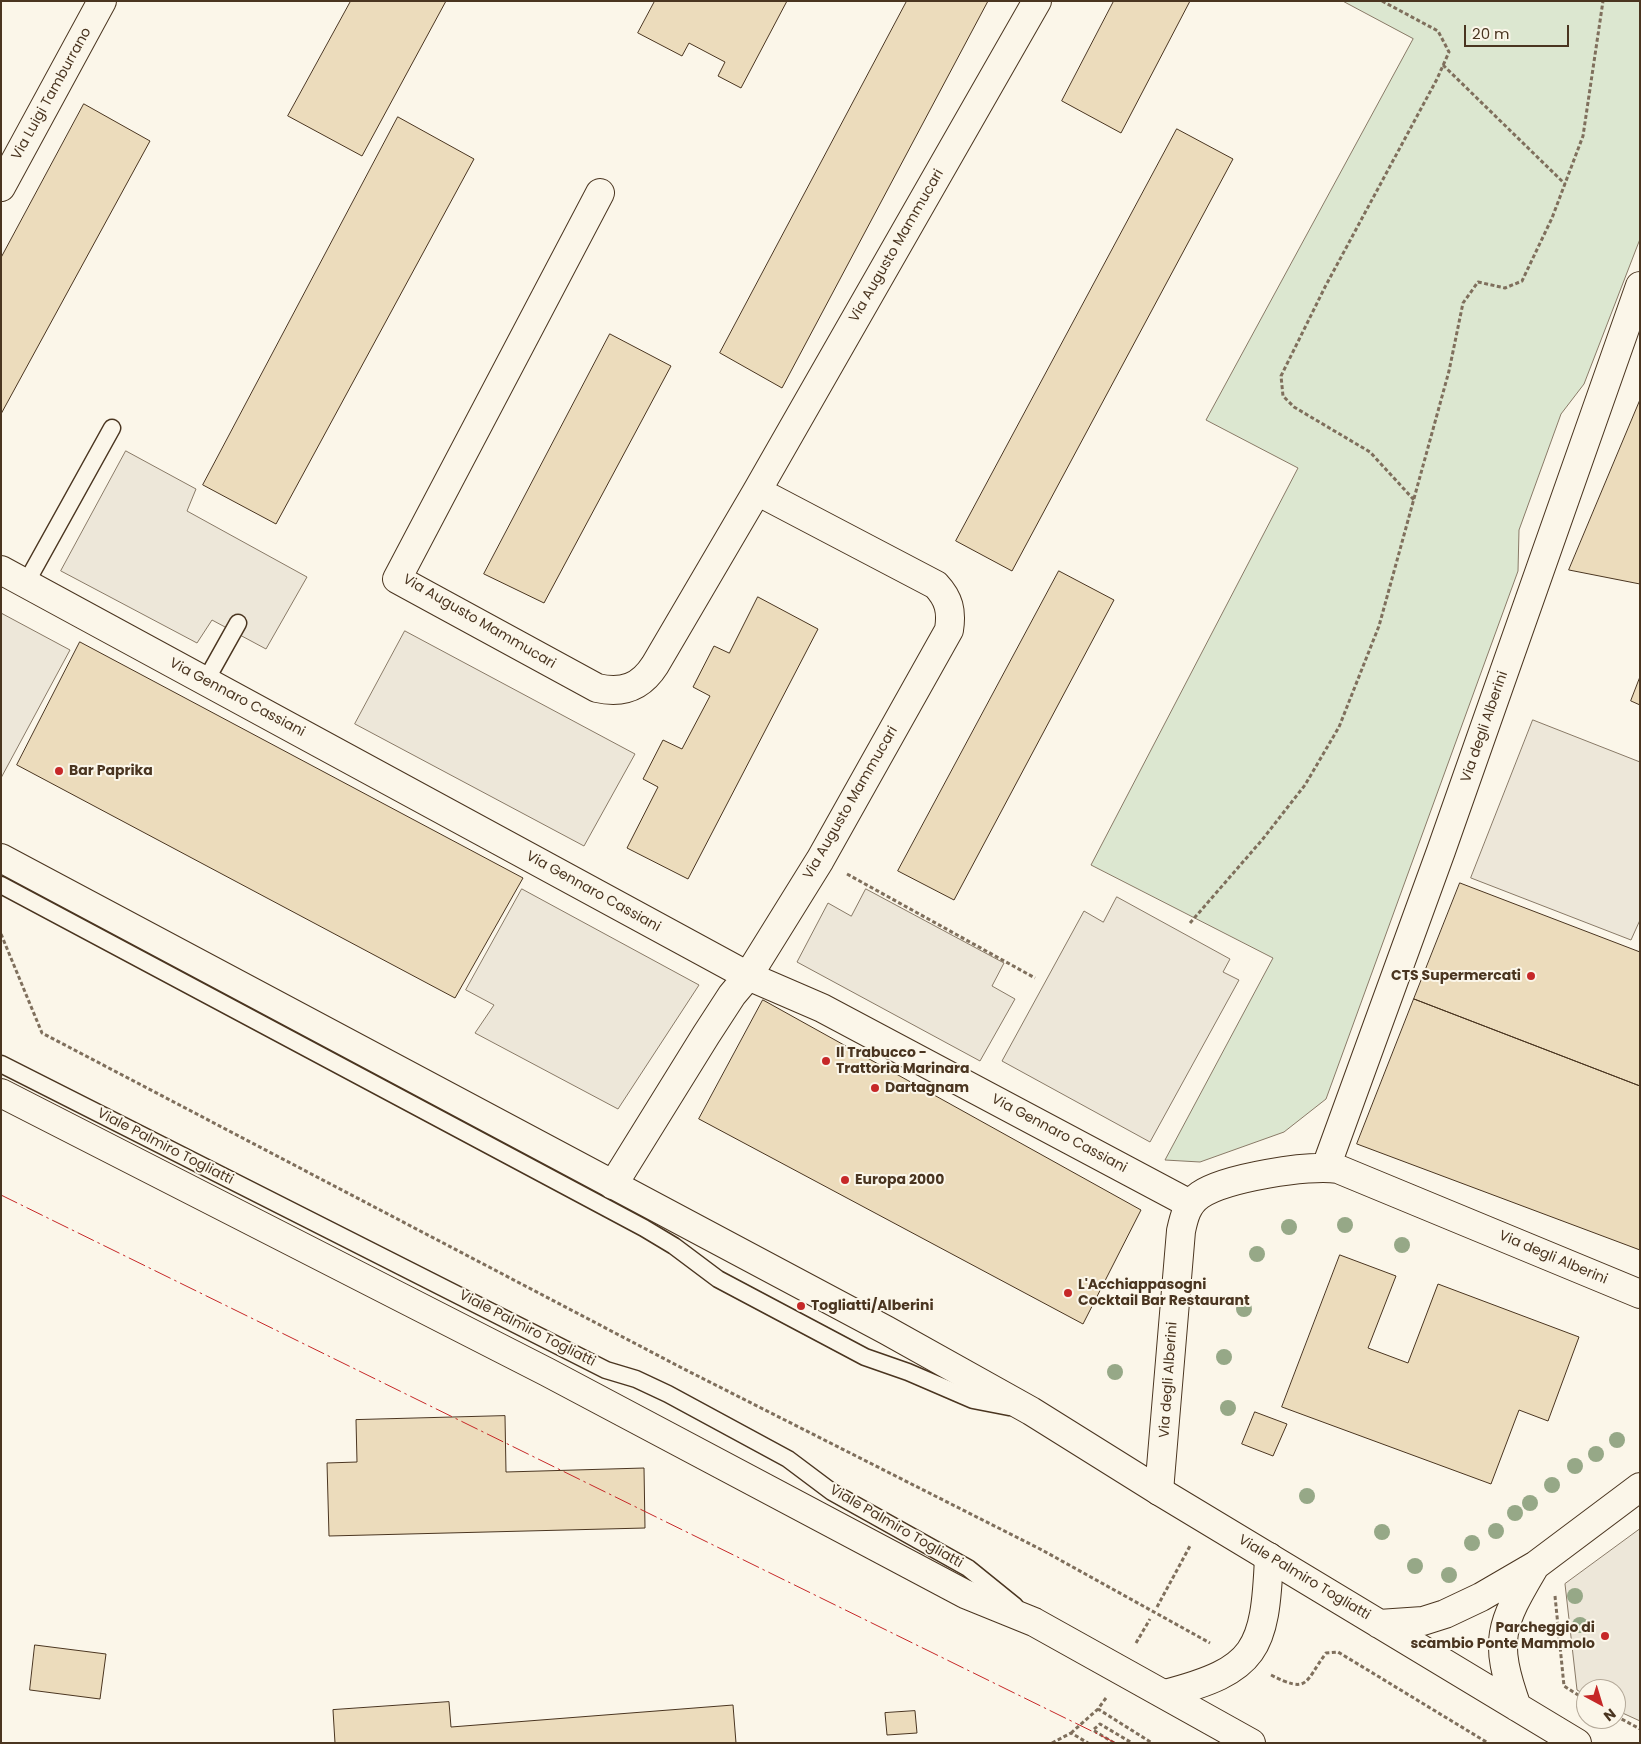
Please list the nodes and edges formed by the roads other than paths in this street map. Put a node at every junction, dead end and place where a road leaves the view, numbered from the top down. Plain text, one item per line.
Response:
1 (102, 1) edge
2 (1038, 1) edge
3 (1, 187) edge
4 (600, 193) dead end
5 (1640, 286) edge
6 (112, 428) dead end
7 (757, 491) junction
8 (1, 570) edge
9 (26, 583) junction
10 (238, 623) dead end
11 (204, 682) junction
12 (1, 858) edge
13 (1, 885) edge
14 (748, 976) junction
15 (1, 1064) edge
16 (1, 1093) edge
17 (1326, 1167) junction
18 (613, 1185) junction
19 (1190, 1204) junction
20 (1640, 1294) edge
21 (1031, 1411) junction
22 (1640, 1487) edge
23 (1159, 1491) junction
24 (1269, 1557) junction
25 (1536, 1565) junction
26 (1034, 1622) junction
27 (1379, 1624) junction
28 (1165, 1694) junction
29 (1517, 1707) junction
30 (1251, 1743) edge
31 (1577, 1743) edge

1 - 3 street, Via Luigi Tamburrano
2 - 7 street, Via Augusto Mammucari
4 - 7 street, Via Augusto Mammucari
5 - 17 street, Via degli Alberini
6 - 9 lane
7 - 14 street, Via Augusto Mammucari
8 - 9 street, Via Gennaro Cassiani
9 - 11 street, Via Gennaro Cassiani
10 - 11 lane
11 - 14 street, Via Gennaro Cassiani
12 - 18 street, Viale Palmiro Togliatti
13 - 21 lane, Viale Palmiro Togliatti
14 - 18 street, Via Augusto Mammucari
14 - 19 street, Via Gennaro Cassiani
15 - 26 lane, Viale Palmiro Togliatti
16 - 26 street, Viale Palmiro Togliatti
17 - 19 street, Via degli Alberini
17 - 20 street, Via degli Alberini
18 - 21 street, Viale Palmiro Togliatti
19 - 23 street, Via degli Alberini
21 - 23 street, Viale Palmiro Togliatti
22 - 25 street
23 - 24 street, Viale Palmiro Togliatti
24 - 27 street, Viale Palmiro Togliatti
24 - 28 street
25 - 27 street
25 - 29 street
26 - 28 street, Viale Palmiro Togliatti
27 - 29 street, Viale Palmiro Togliatti
28 - 30 street, Viale Palmiro Togliatti
29 - 31 street, Viale Palmiro Togliatti

